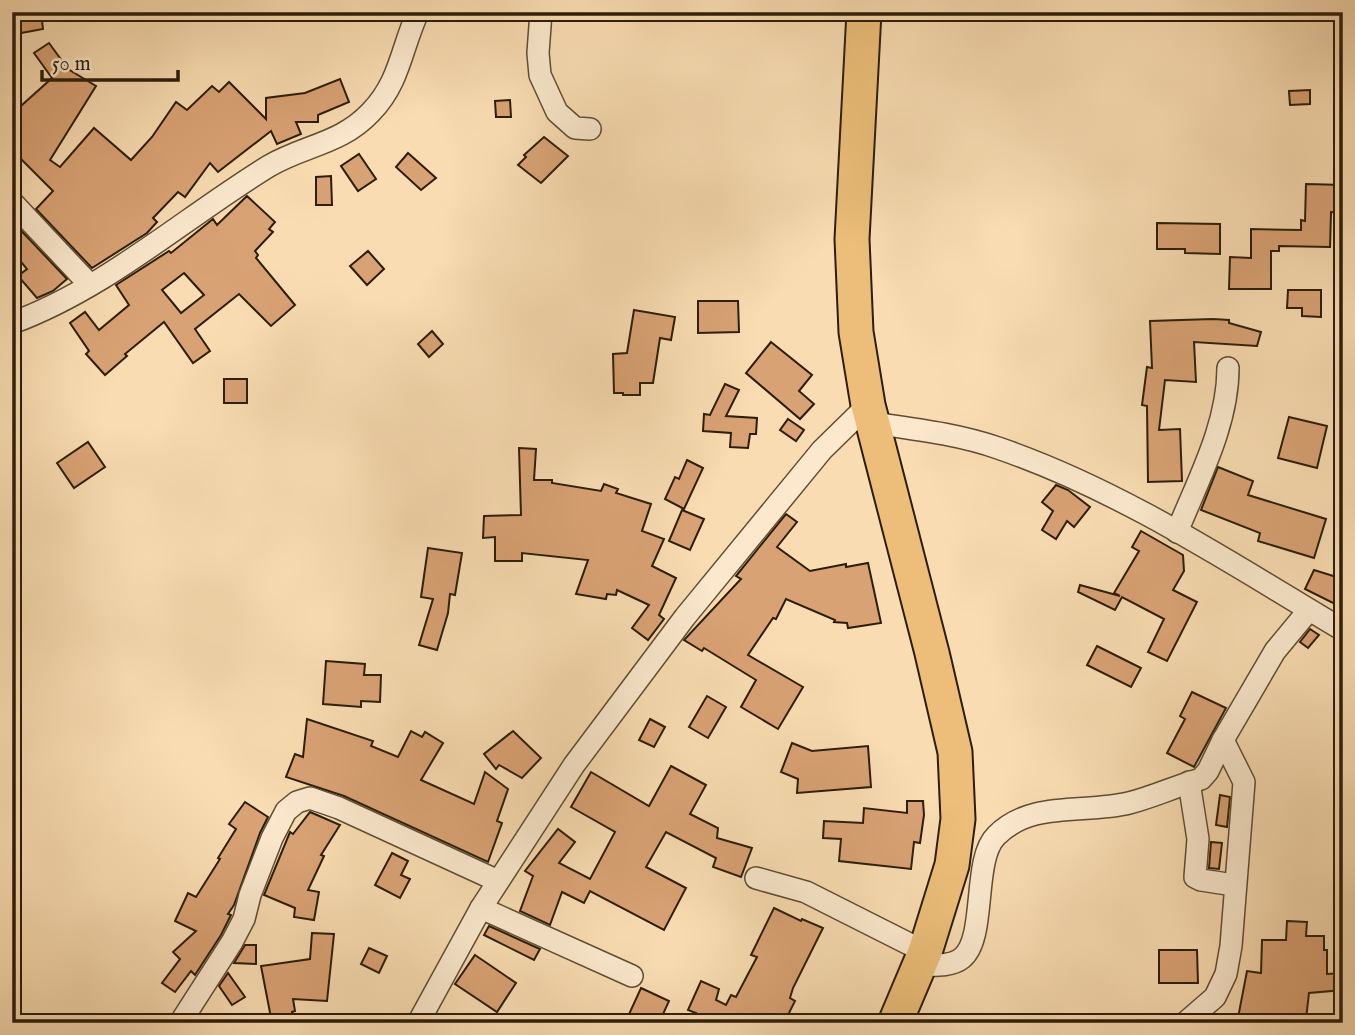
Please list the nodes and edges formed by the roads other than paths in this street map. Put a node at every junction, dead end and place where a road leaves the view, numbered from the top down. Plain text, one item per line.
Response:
1 (418, 12) edge
2 (541, 12) edge
3 (864, 12) edge
4 (590, 129) dead end
5 (12, 202) edge
6 (90, 285) junction
7 (12, 323) edge
8 (1228, 368) dead end
9 (870, 414) junction
10 (1177, 532) junction
11 (1309, 610) junction
12 (1343, 630) edge
13 (1223, 740) junction
14 (1188, 782) junction
15 (756, 878) dead end
16 (498, 881) junction
17 (1234, 885) junction
18 (481, 908) junction
19 (923, 959) junction
20 (632, 976) dead end
21 (180, 1023) edge
22 (418, 1023) edge
23 (895, 1023) edge
24 (1185, 1023) edge

1 - 6 street
2 - 4 street
3 - 9 main road
5 - 6 street
6 - 7 street
8 - 10 street
9 - 10 street
9 - 16 street
9 - 19 main road
10 - 11 street
11 - 12 street
11 - 13 street
13 - 14 street
13 - 17 street
14 - 17 street
14 - 19 street
15 - 19 street
16 - 18 street
16 - 21 street
17 - 24 street
18 - 20 street
18 - 22 street
19 - 23 main road

